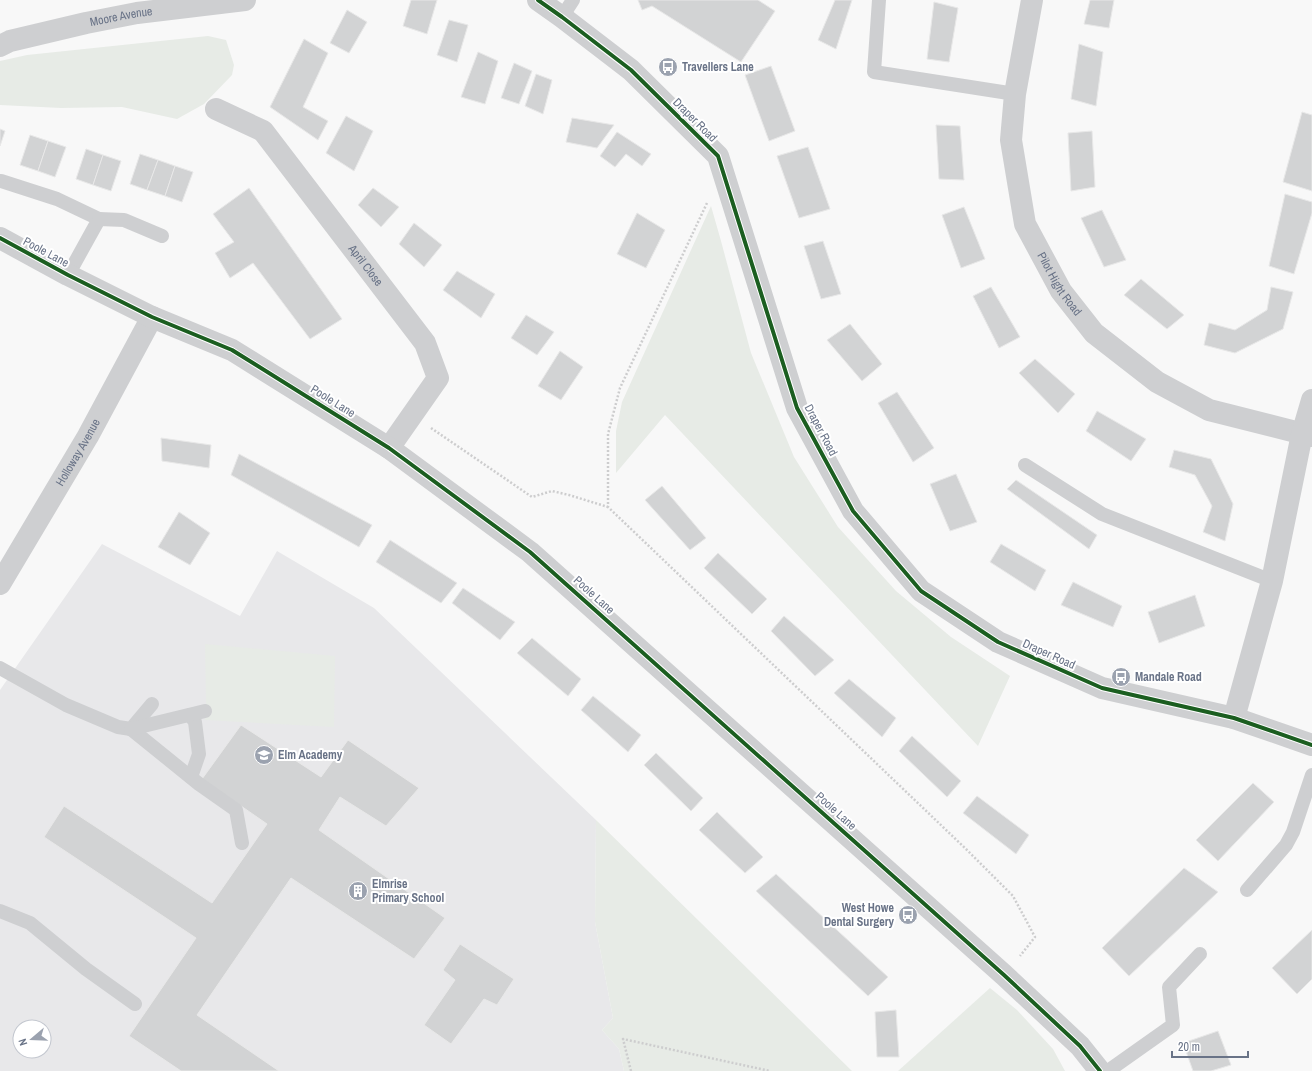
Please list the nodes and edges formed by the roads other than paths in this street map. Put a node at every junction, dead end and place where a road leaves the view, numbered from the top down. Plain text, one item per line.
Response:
1 (245, 0) edge
2 (538, 0) edge
3 (879, 0) edge
4 (1032, 0) edge
5 (137, 7) edge
6 (568, 8) edge
7 (0, 46) edge
8 (1015, 94) junction
9 (216, 109) dead end
10 (1, 180) dead end
11 (99, 219) junction
12 (162, 236) dead end
13 (0, 238) edge
14 (68, 275) junction
15 (152, 317) junction
16 (1312, 400) edge
17 (1307, 435) edge
18 (389, 448) junction
19 (1025, 465) dead end
20 (1272, 581) junction
21 (0, 584) edge
22 (0, 668) edge
23 (152, 704) dead end
24 (205, 711) dead end
25 (190, 715) junction
26 (1234, 718) junction
27 (131, 729) junction
28 (1312, 745) edge
29 (1312, 775) edge
30 (191, 777) junction
31 (242, 843) dead end
32 (1247, 890) dead end
33 (0, 912) edge
34 (1200, 954) dead end
35 (135, 1004) dead end
36 (1100, 1071) edge
37 (1108, 1071) edge

1 - 5 street, Moore Avenue
2 - 6 street, Draper Road
3 - 8 lane
4 - 8 street, Pilot Hight Road
5 - 7 street, Moore Avenue
6 - 26 street, Draper Road
8 - 17 street, Pilot Hight Road
9 - 18 street, April Close
10 - 11 lane
11 - 12 lane
11 - 14 lane
13 - 14 street, Poole Lane
14 - 15 street, Poole Lane
15 - 18 street, Poole Lane
15 - 21 street, Holloway Avenue
16 - 17 street
17 - 20 street
18 - 36 street, Poole Lane
19 - 20 lane
20 - 26 street
22 - 27 lane
23 - 27 lane
24 - 25 lane
25 - 27 lane
25 - 30 lane
26 - 28 street
27 - 30 lane
29 - 32 lane
30 - 31 lane
33 - 35 lane
34 - 37 lane

